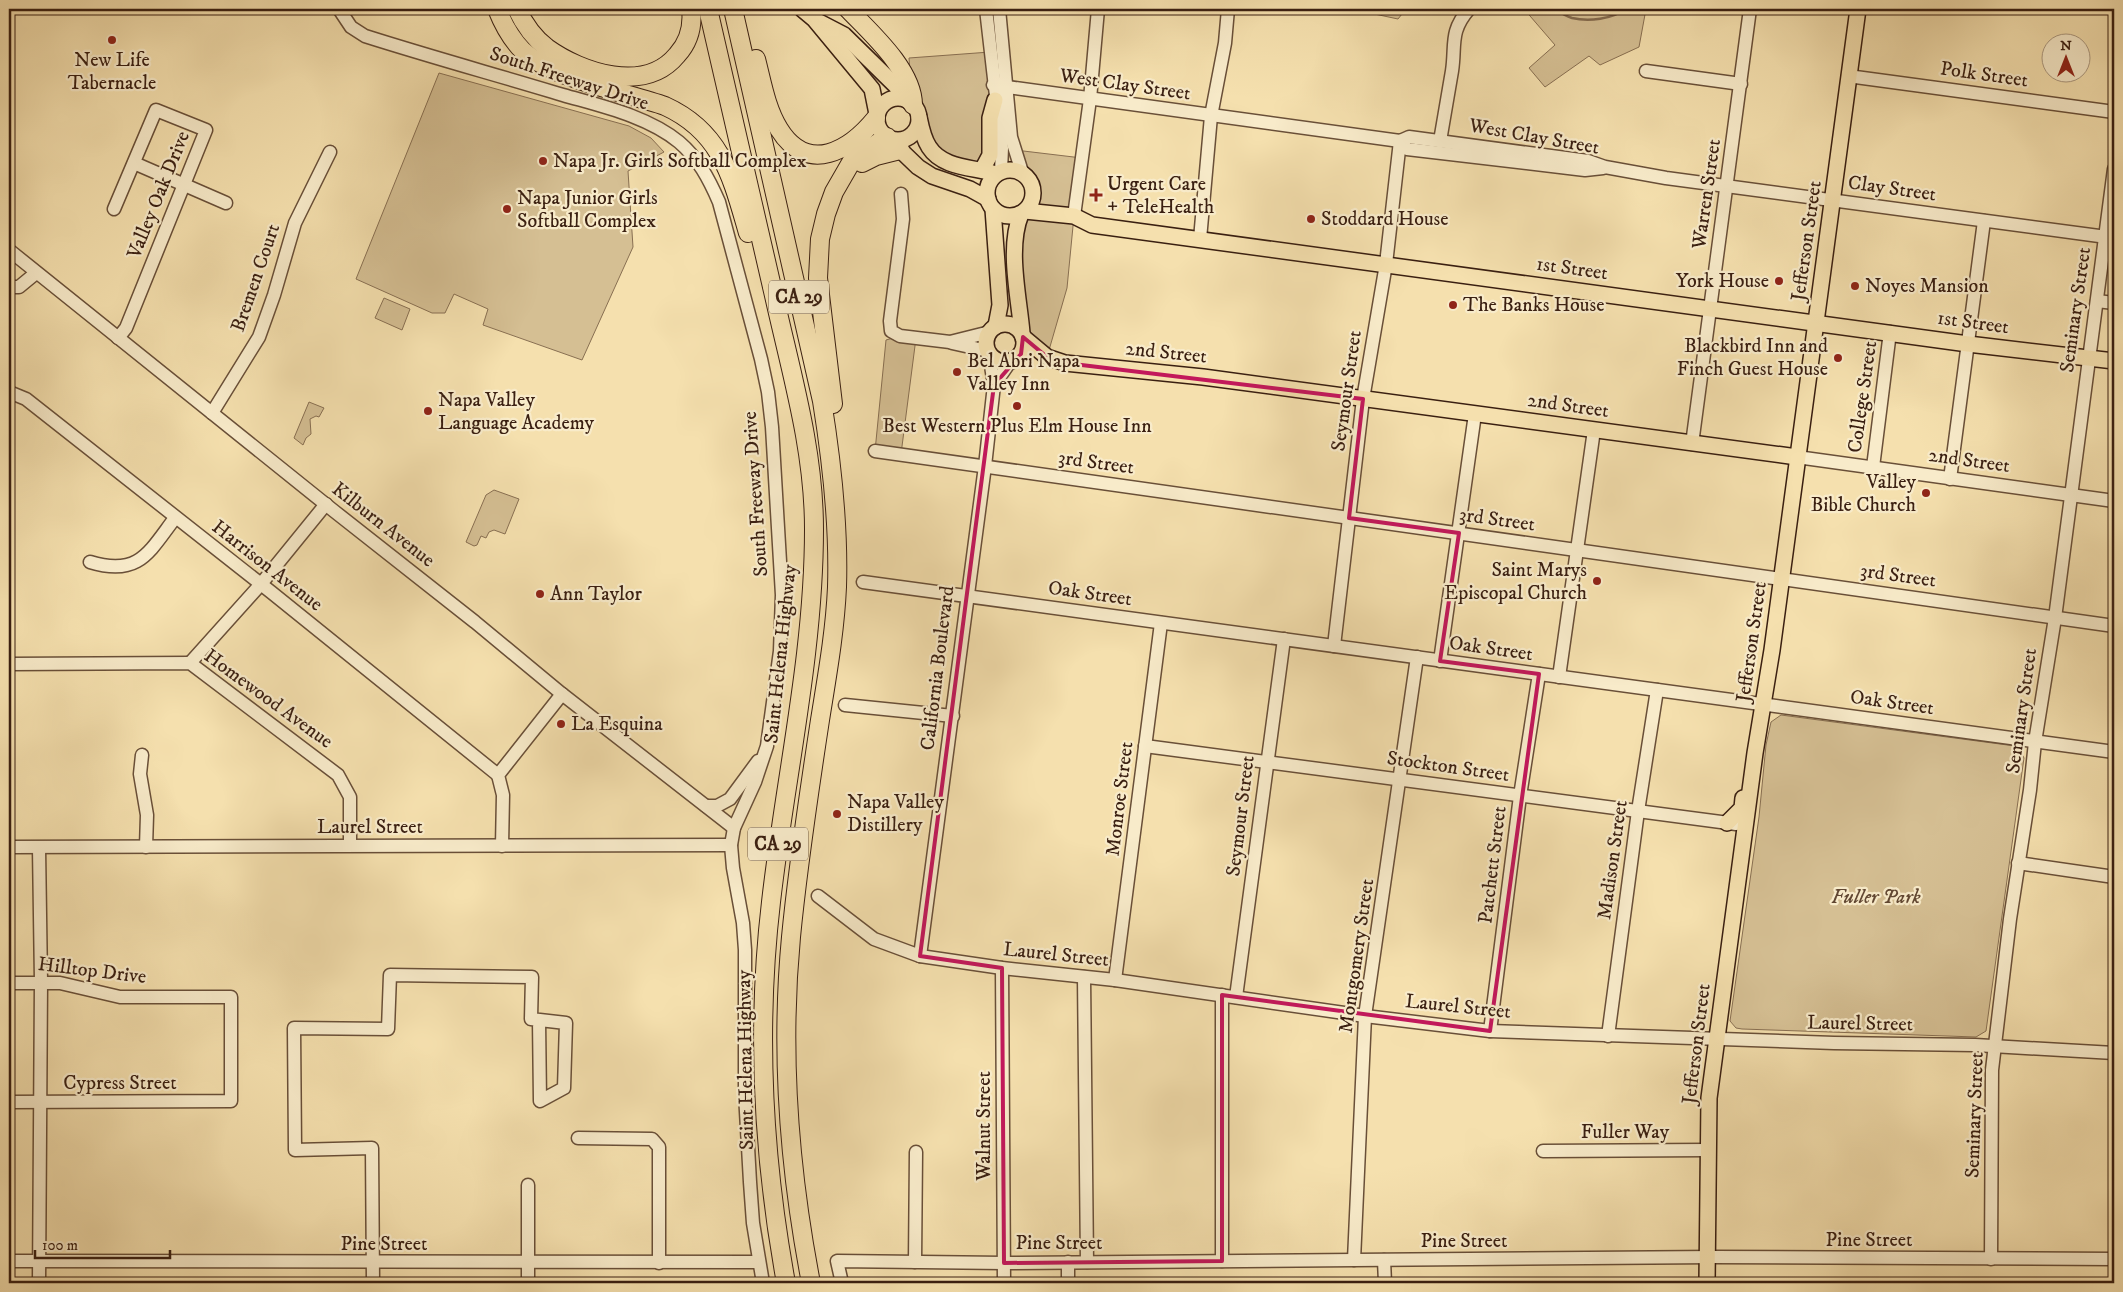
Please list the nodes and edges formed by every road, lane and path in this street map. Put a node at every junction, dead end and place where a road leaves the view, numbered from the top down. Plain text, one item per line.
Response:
1 (339, 9) edge
2 (497, 9) edge
3 (517, 9) edge
4 (691, 9) edge
5 (708, 9) edge
6 (733, 9) edge
7 (741, 9) edge
8 (848, 9) edge
9 (986, 9) edge
10 (994, 9) edge
11 (999, 9) edge
12 (1098, 9) edge
13 (1228, 9) edge
14 (1469, 9) edge
15 (1750, 9) edge
16 (1858, 9) edge
17 (808, 14) edge
18 (1002, 40) junction
19 (1646, 71) dead end
20 (1848, 76) junction
21 (1741, 84) junction
22 (1006, 86) junction
23 (994, 92) junction
24 (1090, 99) junction
25 (913, 108) junction
26 (2114, 112) edge
27 (877, 116) junction
28 (1211, 116) junction
29 (1400, 141) junction
30 (1440, 141) junction
31 (892, 142) junction
32 (330, 152) dead end
33 (134, 163) junction
34 (1605, 168) junction
35 (2114, 169) edge
36 (993, 172) junction
37 (1022, 172) junction
38 (183, 185) junction
39 (1727, 186) junction
40 (902, 194) dead end
41 (1833, 200) junction
42 (226, 203) dead end
43 (991, 204) junction
44 (114, 209) dead end
45 (1023, 212) junction
46 (1074, 216) junction
47 (1984, 221) junction
48 (2110, 238) edge
49 (1200, 239) junction
50 (9, 250) edge
51 (1386, 264) junction
52 (36, 273) junction
53 (9, 287) edge
54 (2097, 301) junction
55 (2114, 303) edge
56 (1710, 308) junction
57 (1816, 322) junction
58 (993, 329) junction
59 (1890, 332) junction
60 (1023, 335) junction
61 (118, 338) junction
62 (950, 342) junction
63 (1968, 344) junction
64 (988, 352) junction
65 (2088, 358) junction
66 (2114, 361) edge
67 (1010, 362) junction
68 (994, 385) junction
69 (9, 392) edge
70 (1363, 399) junction
71 (800, 406) junction
72 (212, 413) junction
73 (1475, 414) junction
74 (1594, 430) junction
75 (1692, 444) junction
76 (875, 451) dead end
77 (1797, 457) junction
78 (985, 466) junction
79 (1872, 467) junction
80 (1950, 479) junction
81 (2071, 496) junction
82 (2114, 501) edge
83 (326, 504) junction
84 (175, 518) junction
85 (1349, 518) junction
86 (1459, 533) junction
87 (1576, 550) junction
88 (90, 562) dead end
89 (1781, 579) junction
90 (863, 582) dead end
91 (261, 584) junction
92 (837, 589) junction
93 (968, 596) junction
94 (2055, 618) junction
95 (1161, 622) junction
96 (2114, 626) edge
97 (1284, 639) junction
98 (1334, 646) junction
99 (1417, 657) junction
100 (1440, 661) junction
101 (190, 663) junction
102 (9, 664) edge
103 (1539, 674) junction
104 (1560, 677) junction
105 (1657, 690) junction
106 (562, 694) junction
107 (845, 705) dead end
108 (1763, 705) junction
109 (953, 716) junction
110 (2035, 742) junction
111 (767, 746) junction
112 (1145, 746) junction
113 (2114, 752) edge
114 (142, 755) dead end
115 (1266, 762) junction
116 (1752, 772) junction
117 (498, 775) junction
118 (1400, 780) junction
119 (1520, 796) junction
120 (706, 806) junction
121 (1638, 811) junction
122 (1728, 823) junction
123 (1746, 825) junction
124 (734, 828) junction
125 (350, 845) junction
126 (731, 845) junction
127 (502, 846) junction
128 (9, 847) edge
129 (146, 847) junction
130 (39, 848) junction
131 (2018, 863) junction
132 (2114, 877) edge
133 (818, 896) dead end
134 (920, 956) junction
135 (1002, 968) junction
136 (1084, 977) junction
137 (1116, 980) junction
138 (9, 982) edge
139 (41, 982) junction
140 (1222, 995) junction
141 (1236, 997) junction
142 (1365, 1016) junction
143 (539, 1020) junction
144 (1490, 1031) junction
145 (1608, 1036) junction
146 (1718, 1039) junction
147 (1995, 1047) junction
148 (2114, 1053) edge
149 (231, 1101) joint
150 (9, 1102) edge
151 (39, 1102) junction
152 (578, 1138) dead end
153 (1707, 1150) junction
154 (1543, 1151) dead end
155 (916, 1152) dead end
156 (528, 1184) dead end
157 (1707, 1258) junction
158 (1991, 1259) junction
159 (2114, 1259) edge
160 (1354, 1260) junction
161 (1384, 1260) junction
162 (9, 1261) edge
163 (39, 1261) junction
164 (1222, 1261) junction
165 (373, 1262) junction
166 (528, 1262) junction
167 (659, 1262) junction
168 (759, 1262) junction
169 (915, 1262) junction
170 (1004, 1262) junction
171 (1068, 1262) junction
172 (1087, 1262) junction
173 (39, 1283) edge
174 (373, 1283) edge
175 (528, 1283) edge
176 (763, 1283) edge
177 (786, 1283) edge
178 (810, 1283) edge
179 (842, 1283) edge
180 (1004, 1283) edge
181 (1068, 1283) edge
182 (1385, 1283) edge
183 (1707, 1283) edge

1 - 111 street, South Freeway Drive
2 - 71 highway
3 - 4 highway
5 - 71 highway, Saint Helena Highway / CA 29
6 - 92 highway, Saint Helena Highway / CA 29
7 - 27 highway
8 - 25 highway
9 - 23 street
10 - 18 street
11 - 18 street
12 - 24 street
13 - 28 street
14 - 30 street
15 - 21 street, Warren Street
16 - 20 main road, Jefferson Street
17 - 25 main road
17 - 27 main road
18 - 22 street
19 - 21 street
20 - 26 street, Polk Street
20 - 41 main road, Jefferson Street
21 - 39 street, Warren Street
22 - 23 street, West Clay Street
22 - 24 street, West Clay Street
22 - 37 street
23 - 36 main road
24 - 28 street, West Clay Street
24 - 46 street
25 - 27 main road
25 - 31 main road
25 - 36 main road
27 - 31 main road
28 - 29 street, West Clay Street
28 - 49 street
29 - 30 street, West Clay Street
29 - 34 street, West Clay Street
29 - 51 street, Seymour Street
30 - 34 street, West Clay Street
31 - 43 main road
31 - 92 highway
32 - 72 street, Bremen Court
33 - 38 street
33 - 38 street, Valley Oak Drive
33 - 44 street, Valley Oak Drive
34 - 39 street, Clay Street
35 - 48 street, Seminary Street
36 - 37 main road
36 - 43 main road
37 - 45 main road
38 - 42 street
38 - 61 street, Valley Oak Drive
39 - 41 street, Clay Street
39 - 56 street, Warren Street
40 - 62 street
41 - 47 street, Clay Street
41 - 57 main road, Jefferson Street
43 - 45 main road
43 - 58 main road
45 - 46 main road, 1st Street
45 - 60 main road
46 - 49 main road, 1st Street
47 - 48 street, Clay Street
47 - 63 street
48 - 54 street, Seminary Street
49 - 51 main road, 1st Street
50 - 52 street, Kilburn Avenue
51 - 56 main road, 1st Street
51 - 70 street, Seymour Street
52 - 53 street
52 - 61 street, Kilburn Avenue
54 - 55 street
54 - 65 street, Seminary Street
56 - 57 main road, 1st Street
56 - 75 street, Warren Street
57 - 59 main road, 1st Street
57 - 77 main road, Jefferson Street
58 - 60 main road
58 - 62 street
58 - 64 main road
59 - 63 main road, 1st Street
59 - 79 street, College Street
60 - 67 main road
60 - 70 main road, 2nd Street
61 - 72 street, Kilburn Avenue
62 - 64 street
63 - 65 main road, 1st Street
63 - 80 street
64 - 67 main road
64 - 68 street, California Boulevard
65 - 66 main road, 1st Street
65 - 81 street, Seminary Street
67 - 68 street, California Boulevard
68 - 78 street, California Boulevard
69 - 84 street, Harrison Avenue
70 - 73 main road, 2nd Street
70 - 85 street, Seymour Street
71 - 177 highway, Saint Helena Highway / CA 29
72 - 83 street, Kilburn Avenue
73 - 74 main road, 2nd Street
73 - 86 street
74 - 75 main road, 2nd Street
74 - 87 street
75 - 77 main road, 2nd Street
76 - 78 street, 3rd Street
77 - 79 street, 2nd Street
77 - 89 main road, Jefferson Street
78 - 85 street, 3rd Street
78 - 93 street, California Boulevard
79 - 80 street, 2nd Street
80 - 81 street, 2nd Street
81 - 82 street, 2nd Street
81 - 94 street, Seminary Street
83 - 91 street
83 - 106 street, Kilburn Avenue
84 - 88 street
84 - 91 street, Harrison Avenue
85 - 86 street, 3rd Street
85 - 98 street, Seymour Street
86 - 87 street, 3rd Street
86 - 100 street
87 - 89 street, 3rd Street
87 - 104 street
89 - 94 street, 3rd Street
89 - 108 main road, Jefferson Street
90 - 93 street, Oak Street
91 - 101 street
91 - 117 street, Harrison Avenue
92 - 178 highway, Saint Helena Highway / CA 29
93 - 95 street, Oak Street
93 - 109 street, California Boulevard
94 - 96 street, 3rd Street
94 - 110 street, Seminary Street
95 - 97 street, Oak Street
95 - 112 street, Monroe Street
97 - 98 street, Oak Street
97 - 115 street, Seymour Street
98 - 99 street, Oak Street
99 - 100 street, Oak Street
99 - 118 street, Montgomery Street
100 - 103 street, Oak Street
101 - 102 street, Homewood Avenue
101 - 125 street, Homewood Avenue
103 - 104 street, Oak Street
103 - 119 street, Patchett Street
104 - 105 street, Oak Street
105 - 108 street, Oak Street
105 - 121 street, Madison Street
106 - 117 street
106 - 120 street, Kilburn Avenue
107 - 109 street
108 - 110 street, Oak Street
108 - 116 main road, Jefferson Street
109 - 134 street, California Boulevard
110 - 113 street, Oak Street
110 - 131 street, Seminary Street
111 - 120 street
111 - 124 street, South Freeway Drive
112 - 115 street, Stockton Street
112 - 137 street, Monroe Street
114 - 129 street
115 - 118 street, Stockton Street
115 - 141 street, Seymour Street
116 - 122 main road
116 - 123 main road, Jefferson Street
117 - 127 street
118 - 119 street, Stockton Street
118 - 142 street, Montgomery Street
119 - 121 street, Stockton Street
119 - 144 street, Patchett Street
120 - 124 street, Kilburn Avenue
121 - 122 street, Stockton Street
121 - 145 street, Madison Street
122 - 123 street, Stockton Street
123 - 146 main road, Jefferson Street
124 - 126 street, South Freeway Drive
125 - 127 street, Laurel Street
125 - 129 street, Laurel Street
126 - 127 street, Laurel Street
126 - 168 street, South Freeway Drive
128 - 130 street, Laurel Street
129 - 130 street, Laurel Street
130 - 139 street
131 - 132 street
131 - 147 street, Seminary Street
133 - 134 street, Laurel Street
134 - 135 street, Laurel Street
135 - 136 street, Laurel Street
135 - 170 street, Walnut Street
136 - 137 street, Laurel Street
136 - 172 street
137 - 140 street, Laurel Street
138 - 139 street, Hilltop Drive
139 - 149 street, Hilltop Drive
139 - 151 street
140 - 141 street, Laurel Street
140 - 164 street
141 - 142 street, Laurel Street
142 - 144 street, Laurel Street
142 - 160 street, Montgomery Street
143 - 143 street
143 - 165 street
144 - 145 street, Laurel Street
145 - 146 street, Laurel Street
146 - 147 street, Laurel Street
146 - 153 main road, Jefferson Street
147 - 148 street, Laurel Street
147 - 158 street, Seminary Street
149 - 151 street, Cypress Street
150 - 151 street, Cypress Street
151 - 163 street
152 - 167 street
153 - 154 street, Fuller Way
153 - 157 main road, Jefferson Street
155 - 169 street
156 - 166 street
157 - 158 street, Pine Street
157 - 161 street, Pine Street
157 - 183 main road, Jefferson Street
158 - 159 street, Pine Street
160 - 161 street, Pine Street
160 - 164 street, Pine Street
161 - 182 street
162 - 163 street, Pine Street
163 - 165 street, Pine Street
163 - 173 street
164 - 172 street, Pine Street
165 - 166 street, Pine Street
165 - 174 street
166 - 167 street, Pine Street
166 - 175 street
167 - 168 street, Pine Street
168 - 176 street, South Freeway Drive
169 - 170 street, Pine Street
169 - 179 street, Pine Street
170 - 171 street, Pine Street
170 - 180 street, Walnut Street
171 - 172 street, Pine Street
171 - 181 street

